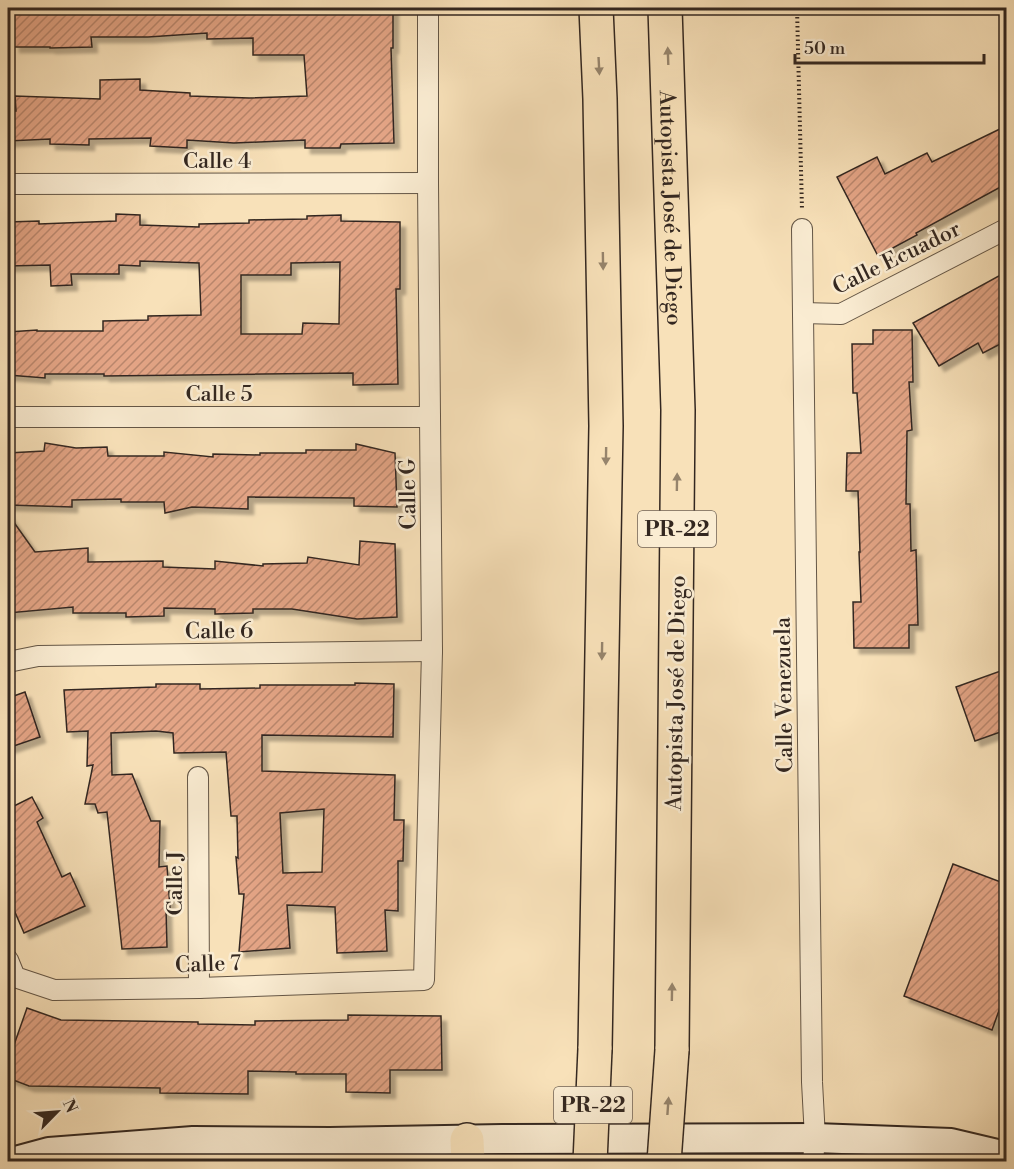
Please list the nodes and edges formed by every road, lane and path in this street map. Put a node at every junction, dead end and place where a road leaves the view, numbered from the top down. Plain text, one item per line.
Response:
1 (428, 8) edge
2 (596, 8) edge
3 (666, 8) edge
4 (797, 8) edge
5 (428, 183) junction
6 (8, 184) edge
7 (802, 229) joint
8 (1006, 229) edge
9 (803, 314) junction
10 (8, 417) edge
11 (430, 417) junction
12 (432, 651) junction
13 (8, 662) edge
14 (198, 777) dead end
15 (8, 960) edge
16 (423, 980) joint
17 (198, 988) junction
18 (468, 1150) edge
19 (814, 1150) edge
20 (330, 1151) edge
21 (1006, 1156) edge
22 (12, 1161) edge
23 (590, 1161) edge
24 (664, 1161) edge

1 - 5 street, Calle G
2 -> 23 highway, PR-22, bridge
24 -> 3 highway, Autopista José de Diego / PR-22, bridge
4 - 7 path
5 - 6 street, Calle 4
5 - 11 street, Calle G
7 - 9 street, Calle Venezuela
8 - 9 street, Calle Ecuador
9 - 19 street, Calle Venezuela
10 - 11 street, Calle 5
11 - 12 street, Calle G
12 - 13 street, Calle 6
12 - 16 street, Calle G
14 - 17 street, Calle J
15 - 17 street, Calle 7
16 - 17 street, Calle 7
18 - 19 street
18 - 20 street
19 - 21 street
20 - 22 street

